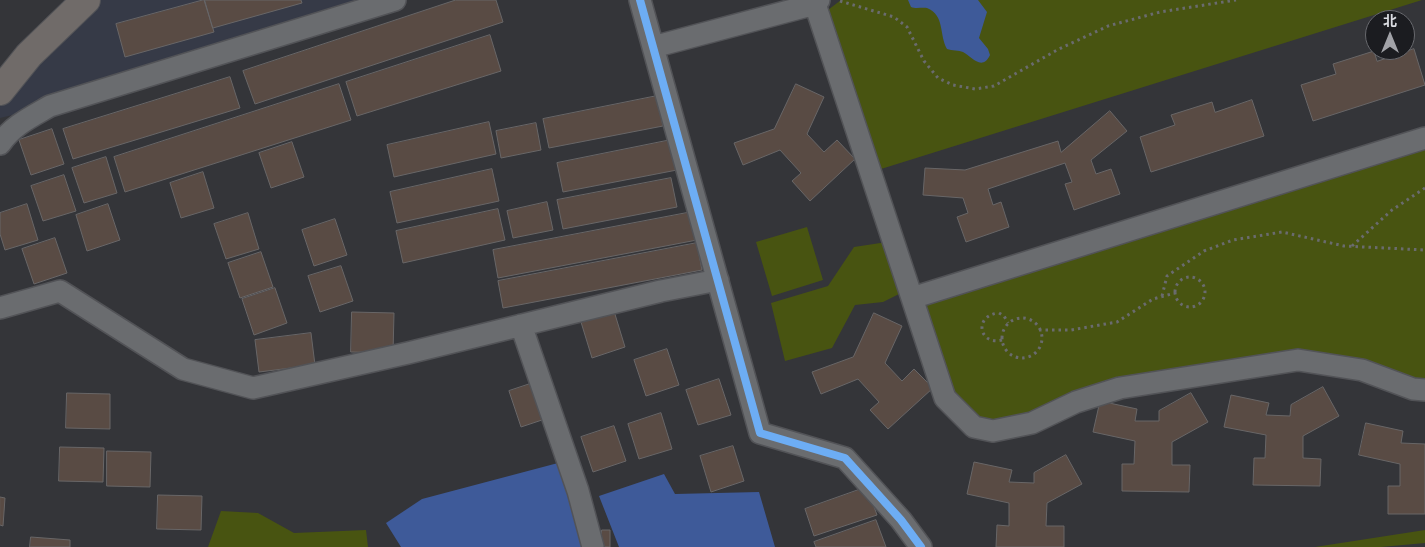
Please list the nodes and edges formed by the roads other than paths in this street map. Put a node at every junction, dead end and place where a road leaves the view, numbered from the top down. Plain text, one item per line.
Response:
1 (86, 0) edge
2 (395, 0) edge
3 (640, 0) edge
4 (817, 2) edge
5 (653, 47) junction
6 (0, 91) edge
7 (1425, 138) edge
8 (0, 144) edge
9 (718, 280) junction
10 (912, 298) junction
11 (0, 308) edge
12 (521, 325) junction
13 (1425, 390) edge
14 (594, 547) edge
15 (921, 547) edge

1 - 6 main road
2 - 8 street
3 - 5 street
4 - 5 street
4 - 10 street
5 - 9 street
7 - 10 street
9 - 12 street
9 - 15 street
10 - 13 street
11 - 12 street
12 - 14 street

